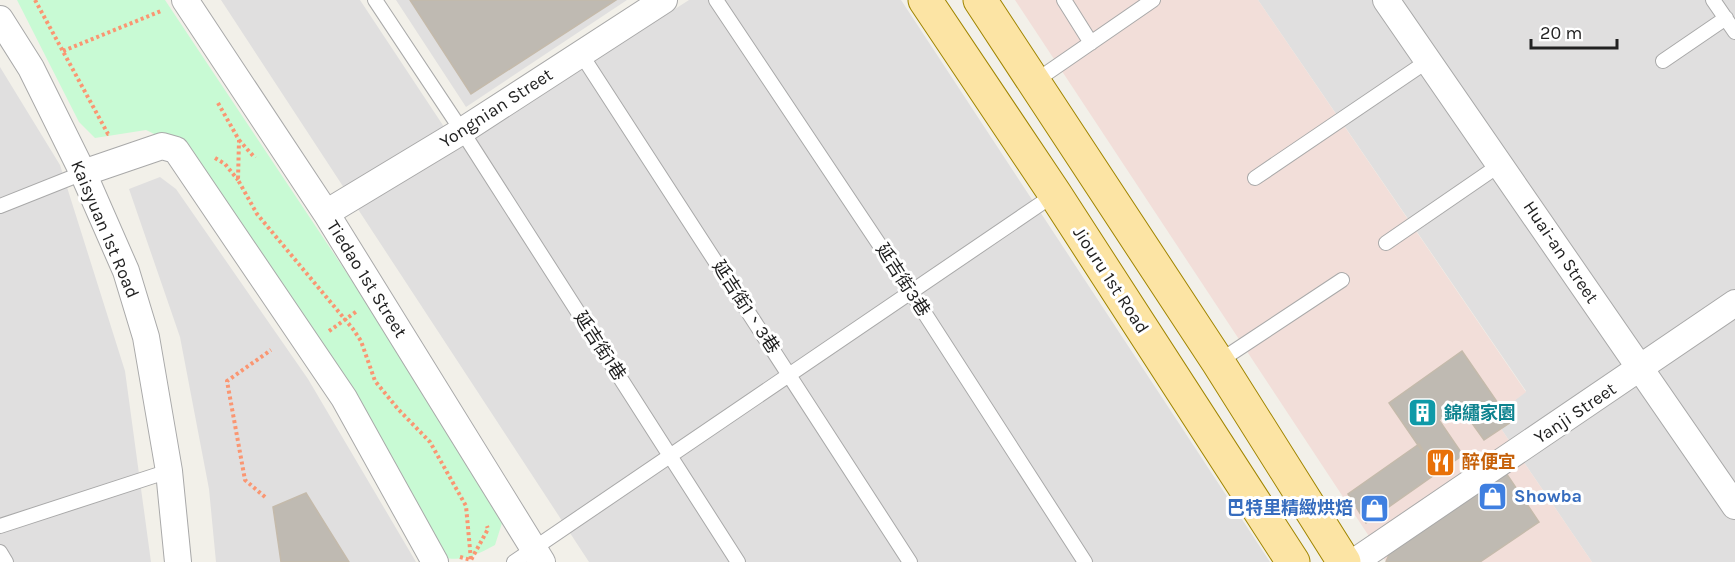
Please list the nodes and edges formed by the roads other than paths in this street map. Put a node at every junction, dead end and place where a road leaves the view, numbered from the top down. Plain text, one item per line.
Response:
1 (185, 0) edge
2 (375, 0) edge
3 (664, 0) edge
4 (716, 0) edge
5 (925, 0) edge
6 (1064, 0) edge
7 (1154, 0) edge
8 (1386, 0) edge
9 (1713, 0) edge
10 (988, 6) edge
11 (1726, 18) junction
12 (0, 19) edge
13 (1735, 32) edge
14 (1091, 43) junction
15 (580, 54) junction
16 (1429, 60) junction
17 (1663, 61) dead end
18 (1034, 82) junction
19 (462, 131) junction
20 (1501, 164) junction
21 (83, 173) junction
22 (1255, 178) dead end
23 (1055, 194) junction
24 (0, 206) edge
25 (326, 213) junction
26 (1386, 243) dead end
27 (1342, 280) dead end
28 (911, 292) junction
29 (1735, 303) edge
30 (1218, 362) junction
31 (1640, 368) junction
32 (790, 375) junction
33 (671, 456) junction
34 (169, 471) junction
35 (1735, 506) edge
36 (0, 526) edge
37 (0, 552) edge
38 (539, 555) edge
39 (446, 559) edge
40 (6, 562) edge
41 (178, 562) edge
42 (514, 562) edge
43 (738, 562) edge
44 (910, 562) edge
45 (1085, 562) edge
46 (1293, 562) edge
47 (1344, 562) edge
48 (1354, 562) edge

1 - 25 street, Tiedao 1st Street
2 - 19 lane, 延吉街1巷
3 - 15 street, Yongnian Street
4 - 28 lane, 延吉街3巷
5 - 23 main road, Jiouru 1st Road
6 - 14 lane
7 - 14 lane
8 - 16 street, Huai-an Street
9 - 11 lane
10 - 18 main road
11 - 13 lane
11 - 17 lane
12 - 21 street, Kaisyuan 1st Road
14 - 18 lane
15 - 19 street, Yongnian Street
15 - 32 lane, 延吉街1、3巷
16 - 20 street, Huai-an Street
16 - 22 lane
18 - 30 main road
19 - 25 street, Yongnian Street
19 - 33 lane, 延吉街1巷
20 - 26 lane
20 - 31 street, Huai-an Street
21 - 24 lane
21 - 34 street, Kaisyuan 1st Road
21 - 39 street
23 - 28 lane
23 - 46 main road, Jiouru 1st Road
25 - 38 street, Tiedao 1st Street
27 - 30 lane
28 - 32 lane
28 - 45 lane, 延吉街3巷
29 - 31 street, Yanji Street
30 - 47 main road
31 - 35 street, Huai-an Street
31 - 48 street, Yanji Street
32 - 33 lane
32 - 44 lane, 延吉街1、3巷
33 - 38 lane
33 - 43 lane, 延吉街1巷
34 - 36 lane
34 - 41 street, Kaisyuan 1st Road
37 - 40 lane
38 - 42 lane

